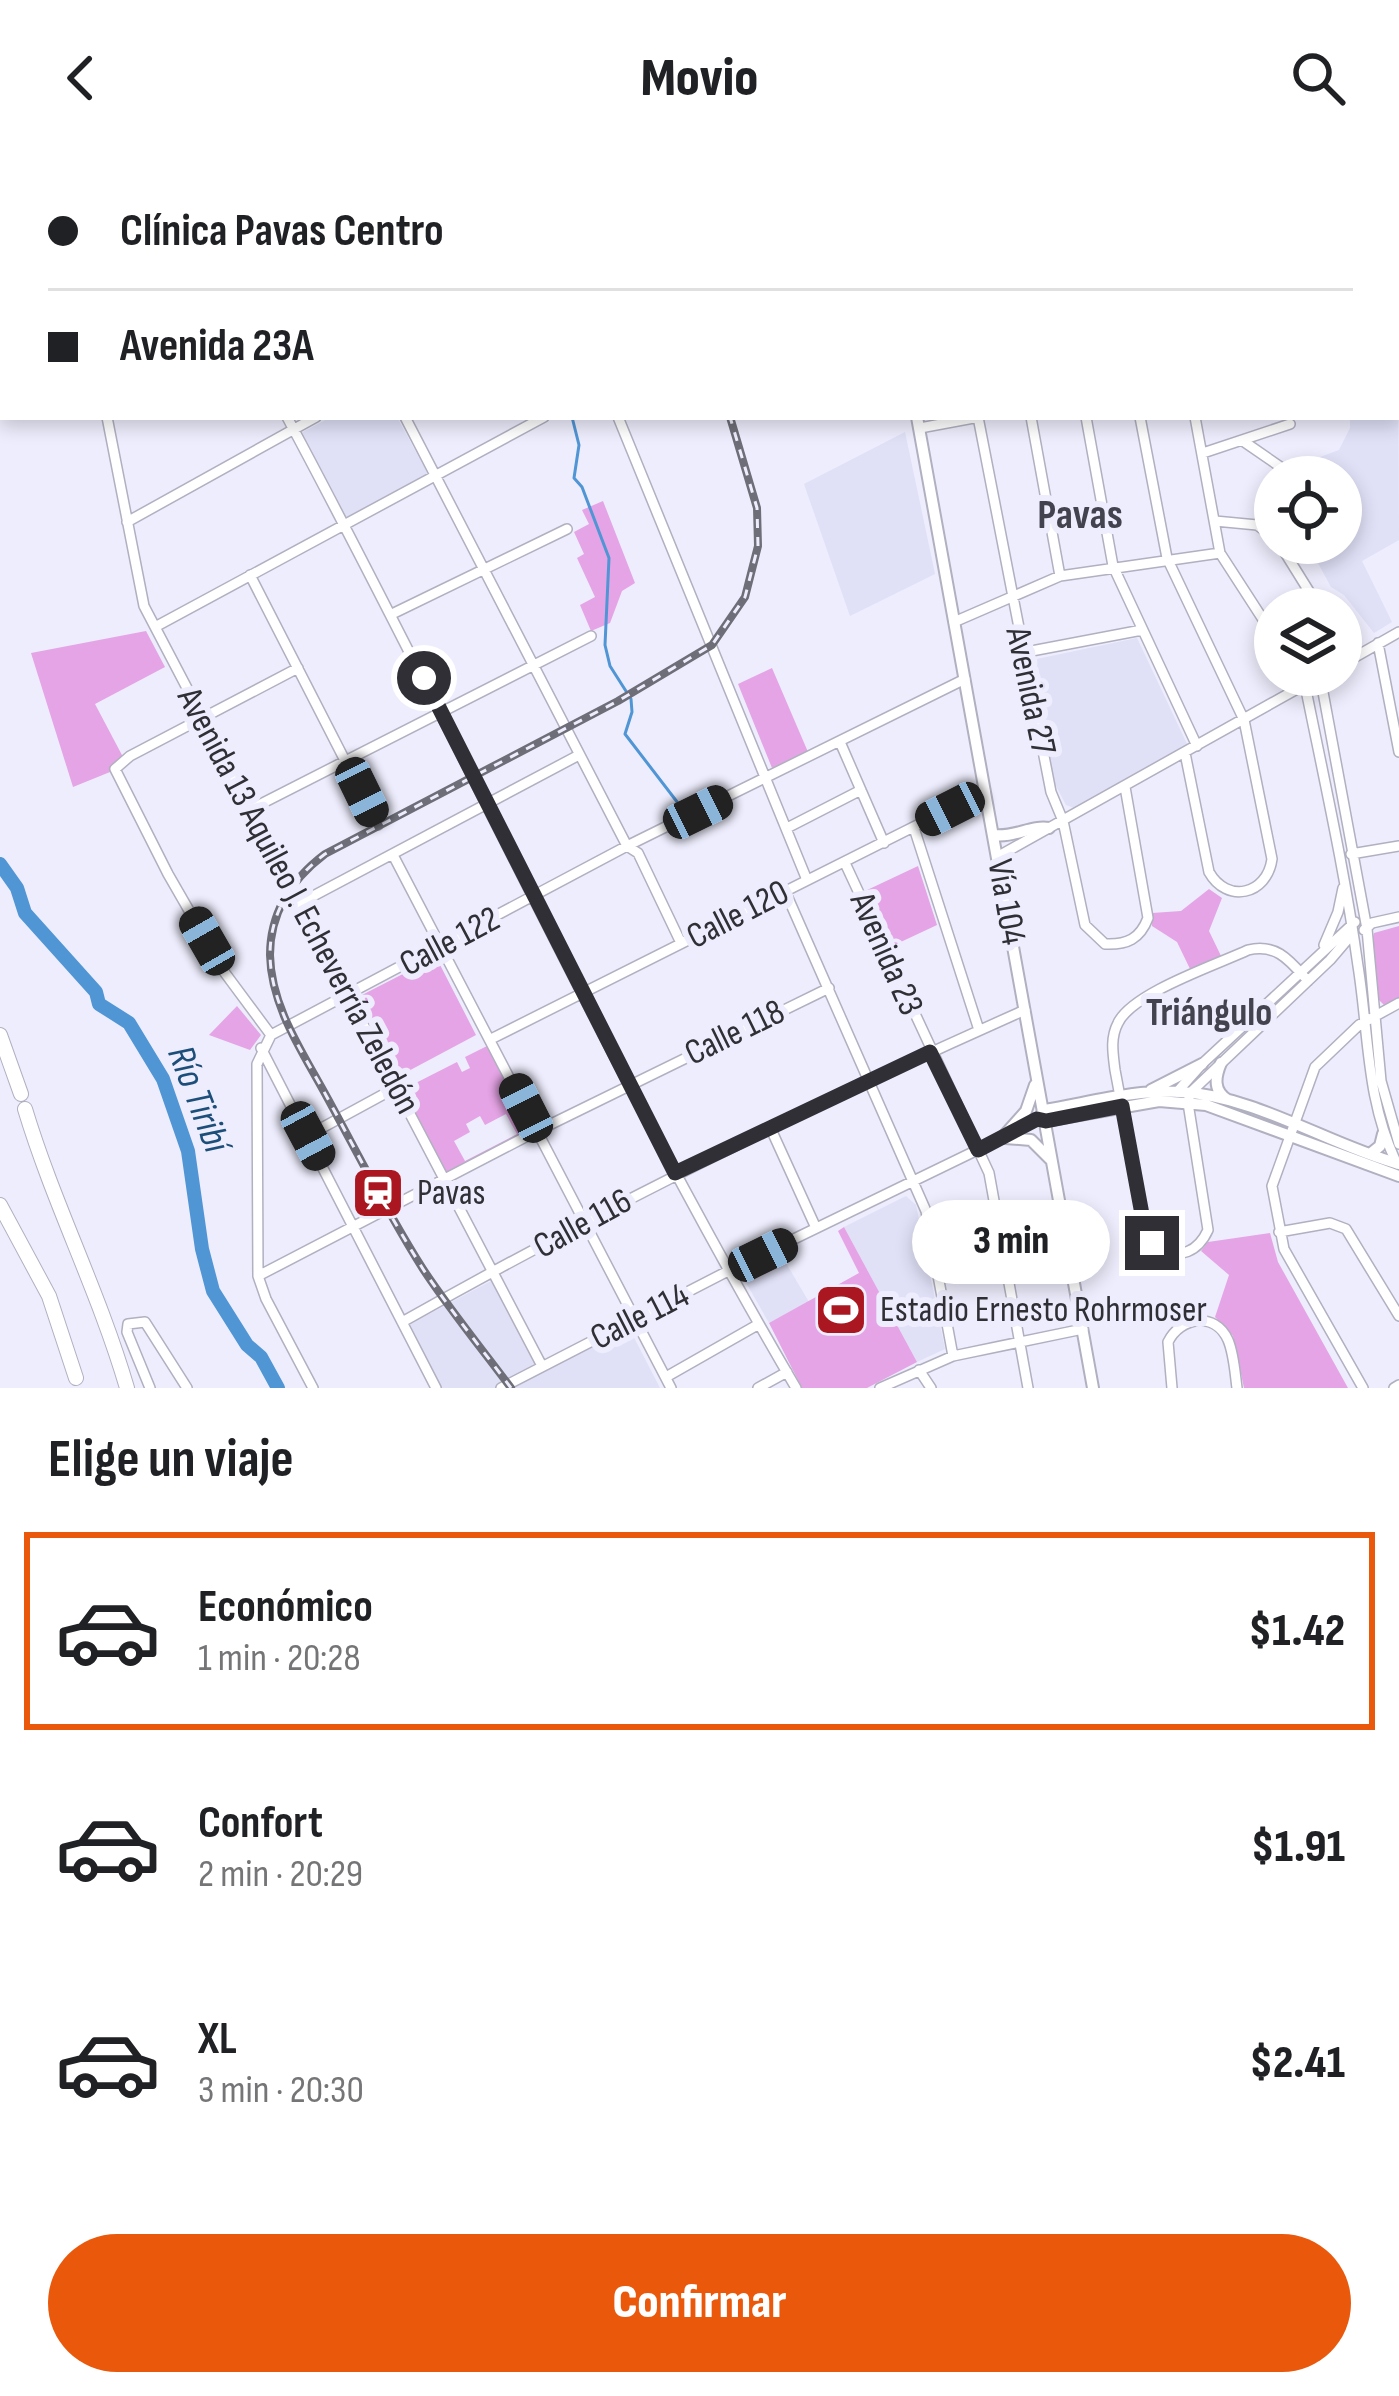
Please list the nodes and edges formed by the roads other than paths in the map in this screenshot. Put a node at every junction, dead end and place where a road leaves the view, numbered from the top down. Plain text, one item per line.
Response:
1 (108, 420) edge
2 (289, 420) edge
3 (311, 420) edge
4 (406, 420) edge
5 (534, 420) edge
6 (619, 420) edge
7 (948, 420) edge
8 (979, 420) edge
9 (1032, 420) edge
10 (1087, 420) edge
11 (1141, 420) edge
12 (1196, 420) edge
13 (918, 423) edge
14 (1290, 424) dead end
15 (294, 430) junction
16 (1243, 441) junction
17 (1203, 453) junction
18 (1265, 456) edge
19 (435, 477) junction
20 (128, 521) junction
21 (1215, 521) junction
22 (1254, 525) edge
23 (345, 526) junction
24 (567, 529) dead end
25 (1220, 553) junction
26 (1167, 558) junction
27 (1113, 566) junction
28 (481, 568) junction
29 (250, 574) junction
30 (1060, 576) junction
31 (1011, 597) junction
32 (1254, 606) edge
33 (392, 614) junction
34 (955, 622) junction
35 (154, 627) junction
36 (1142, 630) junction
37 (1399, 632) edge
38 (591, 636) dead end
39 (1378, 644) junction
40 (1021, 653) junction
41 (1362, 653) edge
42 (530, 664) junction
43 (298, 668) junction
44 (965, 679) junction
45 (1279, 696) edge
46 (1306, 696) edge
47 (1325, 696) edge
48 (441, 710) junction
49 (203, 718) junction
50 (1244, 720) junction
51 (840, 742) junction
52 (1197, 746) junction
53 (1399, 752) edge
54 (1185, 753) junction
55 (579, 755) junction
56 (345, 760) junction
57 (767, 778) junction
58 (1125, 788) junction
59 (861, 790) junction
60 (985, 791) junction
61 (486, 805) junction
62 (251, 809) junction
63 (1063, 821) junction
64 (378, 825) dead end
65 (787, 828) junction
66 (914, 828) junction
67 (1049, 828) junction
68 (993, 835) junction
69 (884, 843) junction
70 (628, 846) junction
71 (1399, 846) edge
72 (393, 855) junction
73 (1346, 855) junction
74 (998, 857) junction
75 (845, 863) junction
76 (1344, 877) junction
77 (807, 880) junction
78 (785, 891) junction
79 (534, 896) junction
80 (300, 903) junction
81 (1399, 917) edge
82 (1368, 924) junction
83 (1352, 928) junction
84 (681, 944) junction
85 (442, 947) junction
86 (1330, 960) junction
87 (1313, 961) junction
88 (1359, 971) junction
89 (1305, 977) junction
90 (829, 988) junction
91 (582, 991) junction
92 (349, 994) junction
93 (1399, 1003) edge
94 (1025, 1010) junction
95 (1376, 1012) junction
96 (1364, 1021) junction
97 (979, 1030) junction
98 (0, 1035) edge
99 (271, 1035) junction
100 (490, 1039) junction
101 (261, 1048) junction
102 (930, 1052) junction
103 (1221, 1063) junction
104 (1202, 1064) junction
105 (1037, 1076) junction
106 (868, 1079) junction
107 (631, 1084) junction
108 (397, 1088) junction
109 (1399, 1091) edge
110 (1183, 1097) junction
111 (1125, 1100) junction
112 (1231, 1102) junction
113 (1379, 1102) junction
114 (1042, 1117) junction
115 (770, 1127) junction
116 (1290, 1130) junction
117 (537, 1131) junction
118 (1383, 1134) junction
119 (308, 1136) junction
120 (1002, 1138) junction
121 (1399, 1144) edge
122 (978, 1150) junction
123 (1370, 1154) junction
124 (1055, 1166) junction
125 (1378, 1168) junction
126 (1398, 1168) edge
127 (675, 1173) junction
128 (444, 1180) junction
129 (914, 1181) junction
130 (1399, 1186) edge
131 (0, 1205) edge
132 (586, 1223) junction
133 (356, 1227) junction
134 (817, 1228) junction
135 (1279, 1232) junction
136 (730, 1270) junction
137 (494, 1272) junction
138 (258, 1276) junction
139 (1399, 1316) edge
140 (635, 1320) junction
141 (404, 1321) junction
142 (760, 1324) junction
143 (1083, 1329) junction
144 (1021, 1345) junction
145 (953, 1356) junction
146 (542, 1366) junction
147 (919, 1370) junction
148 (787, 1372) junction
149 (76, 1378) dead end
150 (669, 1383) edge
151 (127, 1388) edge
152 (150, 1388) edge
153 (188, 1388) edge
154 (313, 1388) edge
155 (436, 1388) edge
156 (501, 1388) edge
157 (758, 1388) edge
158 (796, 1388) edge
159 (880, 1388) edge
160 (931, 1388) edge
161 (1028, 1388) edge
162 (1094, 1388) edge
163 (1172, 1388) edge
164 (1237, 1388) edge
165 (1363, 1388) edge

1 - 20 street, Avenida 13 Aquileo J. Echeverría Zeledón
2 - 15 street
3 - 15 street
4 - 19 street
5 - 19 street
6 - 57 street, Avenida 23
7 - 13 street
8 - 31 street, Avenida 27
9 - 30 street
10 - 27 street
11 - 26 street
12 - 17 street
13 - 34 main road, Vía 104
14 - 16 street
15 - 20 street
15 - 23 street
16 - 17 street
16 - 18 street
17 - 21 street
19 - 23 street
19 - 28 street
20 - 35 street, Avenida 13 Aquileo J. Echeverría Zeledón
21 - 22 street
21 - 25 street
23 - 29 street
23 - 33 street
24 - 28 street
25 - 26 street
25 - 32 street
26 - 27 street
26 - 50 street
27 - 30 street
27 - 36 street
28 - 33 street
28 - 42 street
29 - 35 street
29 - 43 street
30 - 31 street
31 - 34 street
31 - 40 street, Avenida 27
33 - 48 street
34 - 44 main road, Vía 104
35 - 49 street, Avenida 13 Aquileo J. Echeverría Zeledón
36 - 40 street
36 - 52 street
37 - 39 street
38 - 42 street
39 - 41 street
39 - 53 street
40 - 63 street, Avenida 27
42 - 48 street
42 - 55 street
43 - 49 street
43 - 56 street
44 - 51 street, Calle 122
44 - 60 main road, Vía 104
45 - 50 street
46 - 73 street
47 - 73 street
48 - 56 street
48 - 61 street
49 - 62 street, Avenida 13 Aquileo J. Echeverría Zeledón
49 - 99 street
50 - 52 street
50 - 54 street
51 - 57 street, Calle 122
51 - 59 street
52 - 54 street
54 - 58 street
55 - 61 street
55 - 70 street
56 - 62 street
56 - 64 street
57 - 65 street, Avenida 23
57 - 70 street, Calle 122
58 - 63 street
58 - 63 street, Avenida 27
59 - 65 street
59 - 69 street
60 - 66 street, Calle 120
60 - 68 main road, Vía 104
61 - 72 street
61 - 79 street
62 - 80 street, Avenida 13 Aquileo J. Echeverría Zeledón
63 - 67 street
65 - 77 street, Avenida 23
66 - 69 street, Calle 120
66 - 97 street
67 - 68 main road
67 - 74 street
68 - 74 main road, Vía 104
69 - 75 street, Calle 120
70 - 79 street, Calle 122
70 - 84 street
71 - 73 street
72 - 80 street
72 - 85 street
73 - 76 street
73 - 82 street
74 - 94 main road, Vía 104
75 - 77 street, Calle 120
75 - 102 street, Avenida 23
76 - 83 street
76 - 87 street
77 - 78 street, Calle 120
78 - 84 street, Calle 120
78 - 90 street
79 - 85 street, Calle 122
79 - 91 street
80 - 92 street, Avenida 13 Aquileo J. Echeverría Zeledón
81 - 82 street
82 - 83 street
82 - 95 street
83 - 86 street
83 - 87 street
83 - 88 street
84 - 91 street, Calle 120
85 - 92 street, Calle 122
85 - 100 street
86 - 88 street
86 - 89 street
87 - 89 street
88 - 96 street
89 - 103 street
89 - 104 street
89 - 111 street
90 - 106 street
90 - 107 street, Calle 118
91 - 100 street, Calle 120
91 - 107 street
92 - 99 street, Calle 122
92 - 108 street, Avenida 13 Aquileo J. Echeverría Zeledón
93 - 95 street
94 - 97 street, Calle 116
94 - 105 main road, Vía 104
95 - 96 street
95 - 113 street
96 - 113 street
96 - 116 street
97 - 102 street, Calle 116
98 - 151 highway
99 - 101 street, Calle 122
100 - 117 street
101 - 119 street
101 - 138 street
102 - 106 street, Calle 116
102 - 122 street, Avenida 23
103 - 110 street
103 - 112 main road
104 - 110 street
104 - 111 main road
105 - 114 main road, Vía 104
105 - 120 main road
106 - 115 street, Calle 116
106 - 129 street
107 - 117 street, Calle 118
107 - 127 street
108 - 119 street
108 - 128 street, Avenida 13 Aquileo J. Echeverría Zeledón
109 - 113 street
110 - 111 main road, Calle 114
110 - 111 street
110 - 112 main road
110 - 116 main road
111 - 114 main road, Calle 114
112 - 116 main road
113 - 118 street
113 - 121 street
114 - 120 street, Calle 114
114 - 124 main road, Vía 104
115 - 127 street, Calle 116
115 - 134 street
116 - 123 main road
116 - 125 main road
116 - 135 street
117 - 128 street, Calle 118
117 - 132 street
118 - 123 main road
118 - 126 street
119 - 133 street
120 - 122 street, Calle 114
120 - 124 main road
122 - 129 street, Calle 114
122 - 144 street, Avenida 23
123 - 126 main road
124 - 143 main road, Vía 104
125 - 126 main road
125 - 130 main road
127 - 132 street, Calle 116
127 - 136 street
128 - 133 street, Calle 118
128 - 137 street, Avenida 13 Aquileo J. Echeverría Zeledón
129 - 134 street, Calle 114
129 - 145 street
131 - 149 highway
132 - 137 street, Calle 116
132 - 140 street
133 - 138 street, Calle 118
133 - 141 street
134 - 136 street, Calle 114
135 - 139 street
135 - 165 street
136 - 140 street, Calle 114
136 - 142 street
137 - 141 street, Calle 116
137 - 146 street, Avenida 13 Aquileo J. Echeverría Zeledón
138 - 154 street
140 - 146 street, Calle 114
140 - 150 street
141 - 155 street
142 - 148 street
142 - 150 street
143 - 144 street
143 - 162 main road, Vía 104
144 - 145 street
144 - 161 street, Avenida 23
145 - 147 street
146 - 156 street, Calle 114
147 - 159 street
147 - 160 street
148 - 157 street
148 - 158 street
152 - 153 street
163 - 164 street

